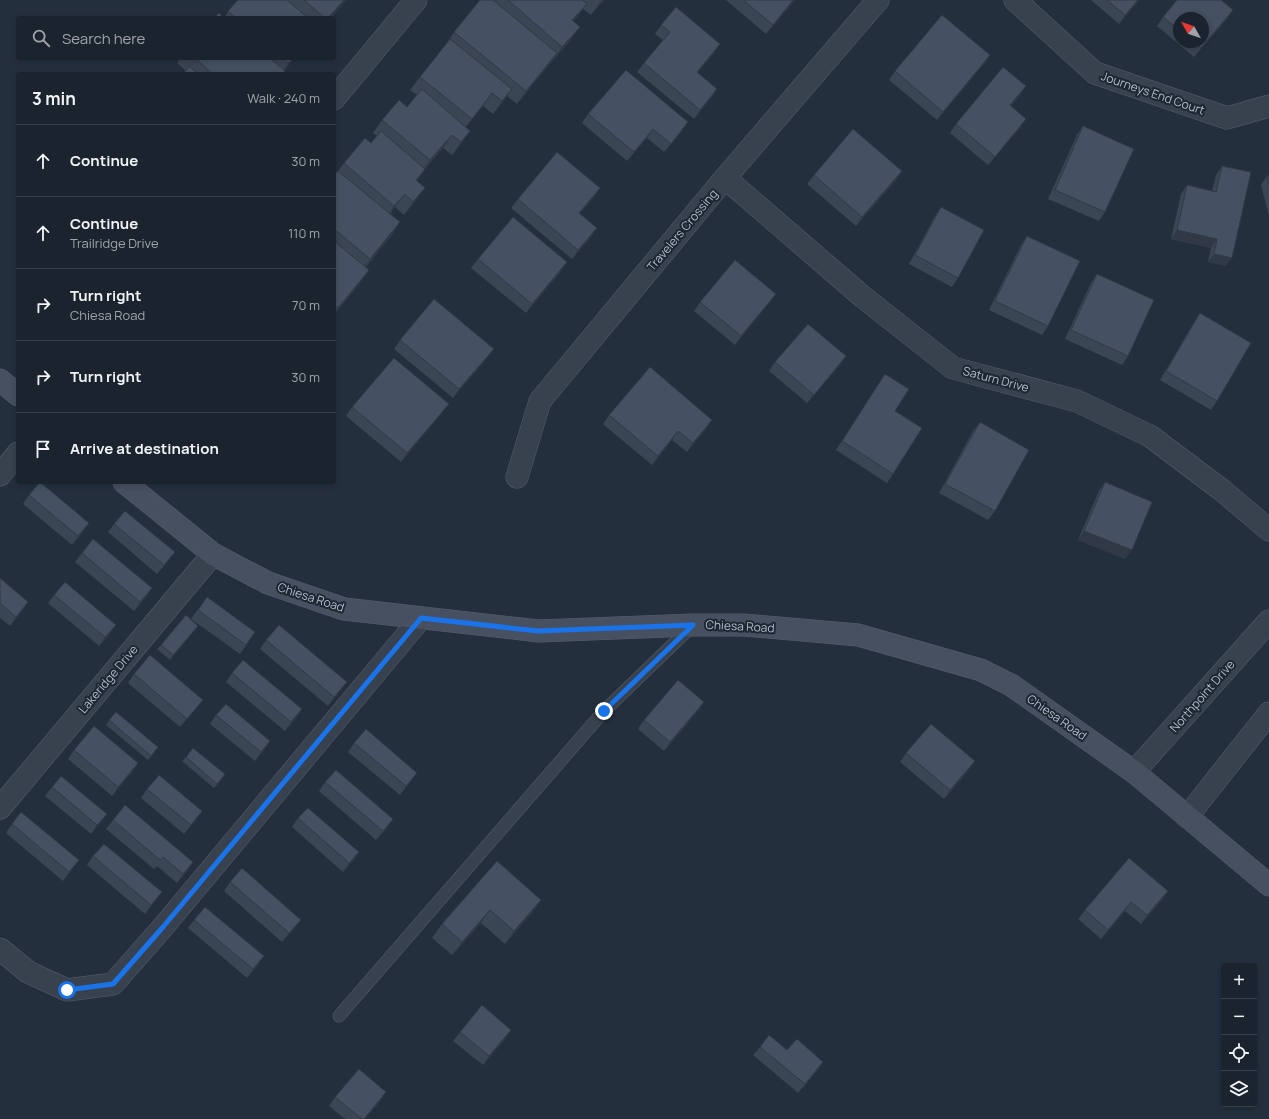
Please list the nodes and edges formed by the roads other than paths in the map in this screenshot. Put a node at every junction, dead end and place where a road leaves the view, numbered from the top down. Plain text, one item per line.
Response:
1 (416, 0) edge
2 (878, 0) edge
3 (1015, 0) edge
4 (336, 97) edge
5 (1269, 106) edge
6 (725, 178) junction
7 (0, 380) edge
8 (16, 394) edge
9 (16, 455) edge
10 (0, 475) edge
11 (517, 477) dead end
12 (126, 484) edge
13 (1269, 530) edge
14 (213, 554) junction
15 (421, 618) junction
16 (1269, 620) edge
17 (693, 625) junction
18 (1269, 713) edge
19 (1134, 772) junction
20 (1, 806) edge
21 (1188, 816) junction
22 (1269, 885) edge
23 (0, 949) edge
24 (339, 1016) dead end

1 - 4 street
2 - 6 street, Travelers Crossing
3 - 5 street, Journeys End Court
6 - 11 street, Travelers Crossing
6 - 13 street, Saturn Drive
7 - 8 main road
9 - 10 street
12 - 14 main road, Chiesa Road
14 - 15 main road, Chiesa Road
14 - 20 street, Lakeridge Drive
15 - 17 main road, Chiesa Road
15 - 23 street
16 - 19 street, Northpoint Drive
17 - 19 main road, Chiesa Road
17 - 24 lane
18 - 21 street
19 - 21 main road, Chiesa Road
21 - 22 main road, Chiesa Road

